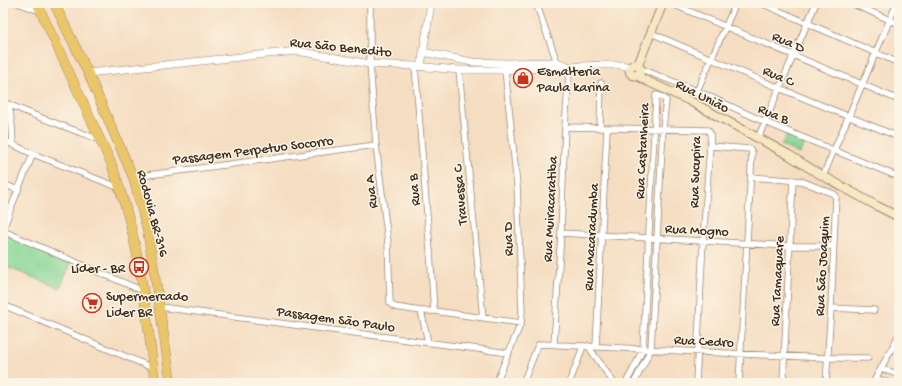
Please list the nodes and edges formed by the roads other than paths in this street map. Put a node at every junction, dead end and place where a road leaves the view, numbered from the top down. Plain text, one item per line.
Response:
1 (18, 3) edge
2 (54, 3) edge
3 (370, 3) edge
4 (431, 3) edge
5 (536, 3) edge
6 (663, 3) edge
7 (670, 3) edge
8 (736, 3) edge
9 (761, 3) edge
10 (816, 3) edge
11 (851, 3) edge
12 (897, 3) edge
13 (38, 7) edge
14 (890, 20) junction
15 (808, 23) junction
16 (899, 24) edge
17 (725, 27) junction
18 (651, 33) junction
19 (424, 52) junction
20 (875, 53) junction
21 (794, 56) junction
22 (711, 59) junction
23 (557, 62) junction
24 (899, 63) edge
25 (370, 64) junction
26 (418, 66) junction
27 (568, 66) junction
28 (635, 69) junction
29 (459, 70) junction
30 (506, 70) junction
31 (88, 74) junction
32 (569, 74) dead end
33 (601, 82) dead end
34 (862, 84) junction
35 (779, 88) junction
36 (697, 91) junction
37 (899, 100) edge
38 (6, 103) edge
39 (848, 116) junction
40 (765, 122) junction
41 (565, 128) junction
42 (600, 128) junction
43 (607, 129) junction
44 (654, 129) junction
45 (663, 129) junction
46 (899, 137) edge
47 (758, 138) junction
48 (3, 140) edge
49 (100, 140) junction
50 (13, 144) junction
51 (376, 146) junction
52 (710, 146) junction
53 (834, 151) junction
54 (33, 154) junction
55 (823, 176) junction
56 (133, 177) junction
57 (751, 177) junction
58 (899, 177) edge
59 (793, 180) junction
60 (3, 184) edge
61 (120, 188) junction
62 (18, 190) junction
63 (899, 217) edge
64 (3, 230) edge
65 (561, 233) junction
66 (602, 235) junction
67 (649, 238) junction
68 (657, 239) junction
69 (703, 241) junction
70 (747, 243) junction
71 (790, 246) junction
72 (833, 246) junction
73 (143, 291) junction
74 (3, 305) edge
75 (160, 307) junction
76 (831, 308) junction
77 (874, 310) dead end
78 (421, 311) junction
79 (434, 311) junction
80 (483, 318) junction
81 (521, 323) junction
82 (899, 335) edge
83 (428, 342) junction
84 (554, 344) junction
85 (585, 346) junction
86 (596, 347) junction
87 (643, 348) junction
88 (651, 349) junction
89 (698, 352) junction
90 (509, 353) junction
91 (741, 353) junction
92 (784, 356) junction
93 (827, 358) junction
94 (868, 358) dead end
95 (154, 368) junction
96 (881, 368) junction
97 (899, 375) edge
98 (874, 381) edge
99 (3, 382) edge
100 (156, 382) edge
101 (6, 383) edge
102 (171, 383) edge
103 (496, 383) edge
104 (523, 383) edge
105 (569, 383) edge
106 (614, 383) edge
107 (626, 383) edge
108 (634, 383) edge
109 (696, 383) edge
110 (740, 383) edge
111 (783, 383) edge
112 (826, 383) edge
113 (889, 383) edge

1 - 13 street
2 - 31 highway, Rodovia BR-316
3 - 25 street, Rua A
4 - 19 street
5 - 23 street
6 - 18 main road
7 - 17 street, Rua D
8 - 17 street
9 - 15 street
10 - 15 street
11 - 14 street
12 - 14 street
13 - 49 highway, Rodovia BR-316
14 - 16 street
14 - 20 street
15 - 20 street
15 - 21 street
17 - 21 street, Rua D
17 - 22 street
18 - 22 street, Rua C
18 - 28 main road
19 - 23 street, Rua São Benedito
19 - 26 street
20 - 24 street
20 - 34 street
21 - 34 street, Rua D
21 - 35 street
22 - 35 street, Rua C
22 - 36 street
23 - 27 street, Rua São Benedito
25 - 26 street, Rua São Benedito
25 - 31 street, Rua São Benedito
25 - 51 street, Rua A
26 - 29 street, Rua São Benedito
26 - 79 street, Rua B
27 - 28 street, Rua São Benedito
27 - 30 street, Rua São Benedito
28 - 36 street, Rua B
28 - 47 main road, Rua União
29 - 30 street, Rua São Benedito
29 - 80 street, Travessa C
30 - 81 street, Rua D
31 - 56 highway, Rodovia BR-316
32 - 41 street, Rua Muiracaratiba
33 - 42 street
34 - 37 street, Rua D
34 - 39 street
35 - 39 street, Rua C
35 - 40 street
36 - 40 street, Rua B
38 - 49 street
38 - 50 street
39 - 46 street, Rua C
39 - 53 street
40 - 47 street
40 - 53 street, Rua B
41 - 42 street
41 - 65 street, Rua Muiracaratiba
42 - 43 street
43 - 44 street
43 - 66 street, Rua Macaradumba
44 - 45 street
44 - 45 street, Rua Castanheira
44 - 67 street, Rua Castanheira
45 - 52 street, Rua Sucupira
45 - 68 street, Rua Castanheira
47 - 55 main road, Rua União
48 - 50 street
49 - 61 highway, Rodovia BR-316
50 - 54 street
51 - 56 street, Passagem Perpetuo Socorro
51 - 78 street, Rua A
52 - 57 street
52 - 69 street, Rua Sucupira
53 - 55 street
53 - 58 street, Rua B
54 - 61 street
54 - 62 street
55 - 63 main road, Rua União
56 - 75 highway, Rodovia BR-316
57 - 59 street
57 - 70 street
59 - 71 street, Rua Tamaquare
59 - 72 street, Rua São Joaquim
60 - 62 street
61 - 73 highway, Rodovia BR-316
62 - 64 street
64 - 73 street
65 - 66 street, Rua Mogno
65 - 84 street, Rua Muiracaratiba
66 - 67 street, Rua Mogno
66 - 86 street, Rua Macaradumba
67 - 68 street, Rua Mogno
67 - 87 street, Rua Castanheira
68 - 69 street, Rua Mogno
68 - 88 street, Rua Castanheira
69 - 70 street, Rua Mogno
69 - 89 street, Rua Sucupira
70 - 71 street, Rua Mogno
70 - 91 street
71 - 72 street, Rua Mogno
71 - 92 street, Rua Tamaquare
72 - 76 street, Rua São Joaquim
73 - 95 highway, Rodovia BR-316
74 - 95 street
75 - 83 street, Passagem São Paulo
75 - 102 highway, Rodovia BR-316
76 - 77 street
76 - 93 street, Rua São Joaquim
78 - 79 street
78 - 83 street
79 - 80 street
80 - 81 street
81 - 90 street, Rua D
82 - 96 street
83 - 90 street, Passagem São Paulo
84 - 85 street, Rua Cedro
84 - 104 street, Rua Cedro
85 - 86 street, Rua Cedro
85 - 105 street
85 - 106 street
86 - 87 street, Rua Cedro
87 - 88 street, Rua Cedro
87 - 107 street, Rua Castanheira
88 - 89 street, Rua Cedro
88 - 108 street, Rua Castanheira
89 - 91 street, Rua Cedro
89 - 109 street, Rua Sucupira
90 - 103 street, Rua D
91 - 92 street, Rua Cedro
91 - 110 street
92 - 93 street, Rua Cedro
92 - 111 street, Rua Tamaquare
93 - 94 street, Rua Cedro
93 - 112 street, Rua São Joaquim
95 - 100 highway, Rodovia BR-316
96 - 97 street
96 - 98 street
98 - 113 street
99 - 101 street

